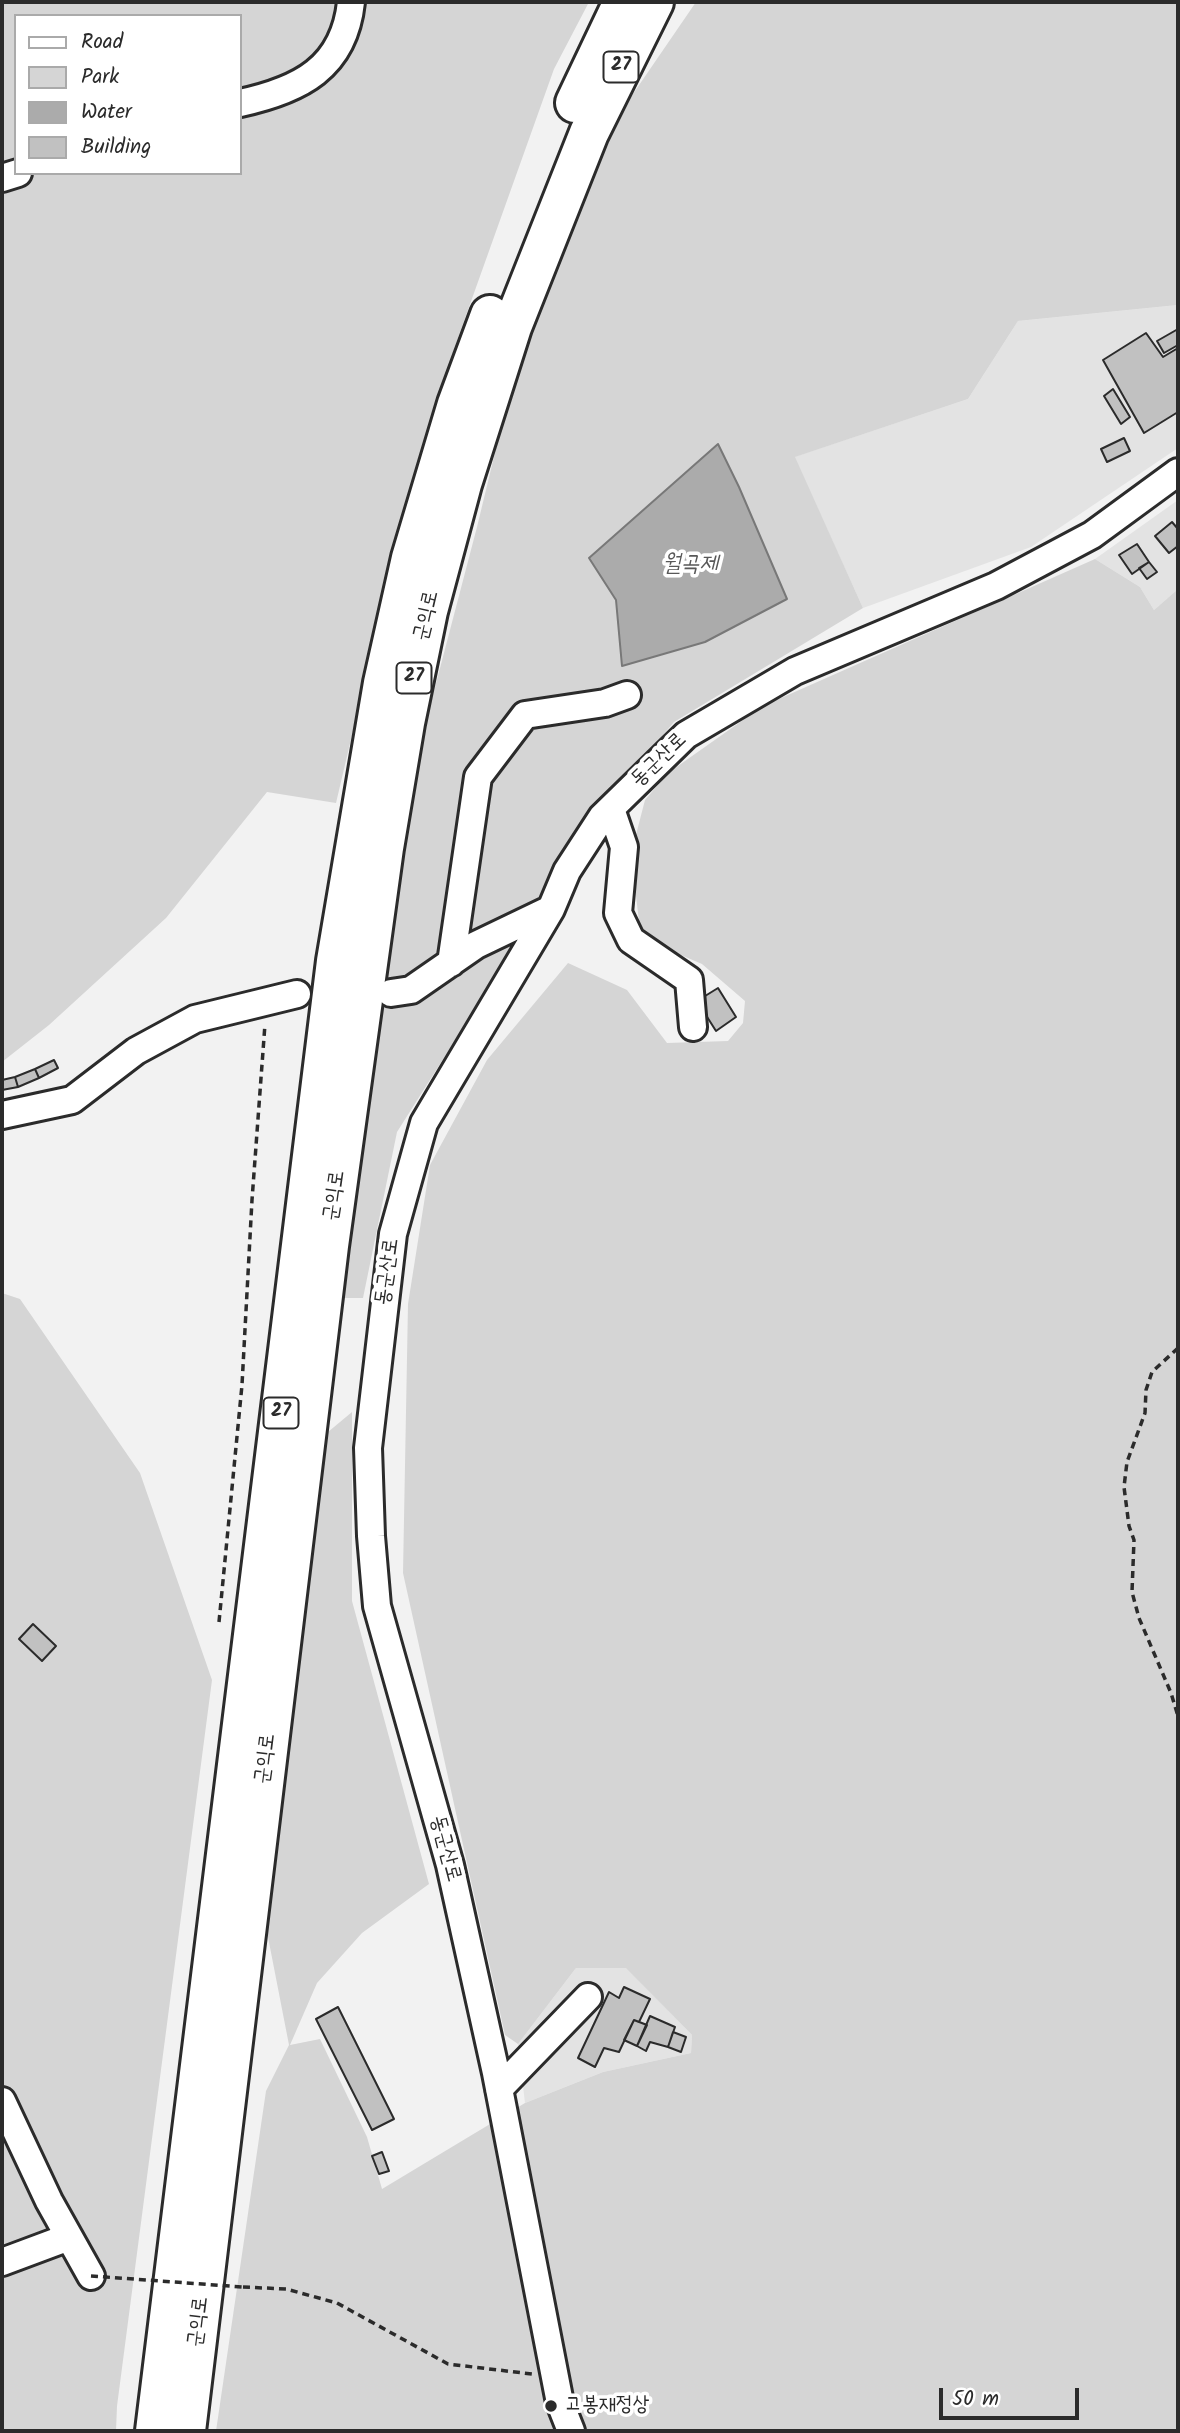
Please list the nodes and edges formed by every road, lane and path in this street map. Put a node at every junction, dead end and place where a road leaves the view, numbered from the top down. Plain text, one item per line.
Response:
1 (351, 2) edge
2 (624, 2) edge
3 (654, 2) edge
4 (242, 102) edge
5 (1178, 472) edge
6 (626, 695) dead end
7 (611, 809) junction
8 (551, 909) junction
9 (451, 963) junction
10 (391, 993) dead end
11 (297, 994) dead end
12 (267, 1001) junction
13 (693, 1027) dead end
14 (2, 1115) edge
15 (1178, 1348) edge
16 (219, 1622) dead end
17 (1178, 1716) edge
18 (589, 1997) dead end
19 (499, 2089) junction
20 (2, 2101) edge
21 (69, 2237) junction
22 (2, 2262) edge
23 (91, 2276) joint
24 (555, 2377) junction
25 (155, 2431) edge
26 (186, 2431) edge
27 (572, 2431) edge

1 - 4 street
2 - 25 highway, 군익로 / 27
3 - 26 highway, 군익로 / 27
5 - 7 street, 동군산로
6 - 9 street
7 - 8 street, 동군산로
7 - 13 street
8 - 9 street
8 - 19 street, 동군산로
9 - 10 street
11 - 12 street
12 - 14 street
12 - 16 path
15 - 17 path
18 - 19 street
19 - 24 street, 동군산로
20 - 21 street
21 - 22 street
21 - 23 street
23 - 24 path, bridge
24 - 27 street, 동군산로

